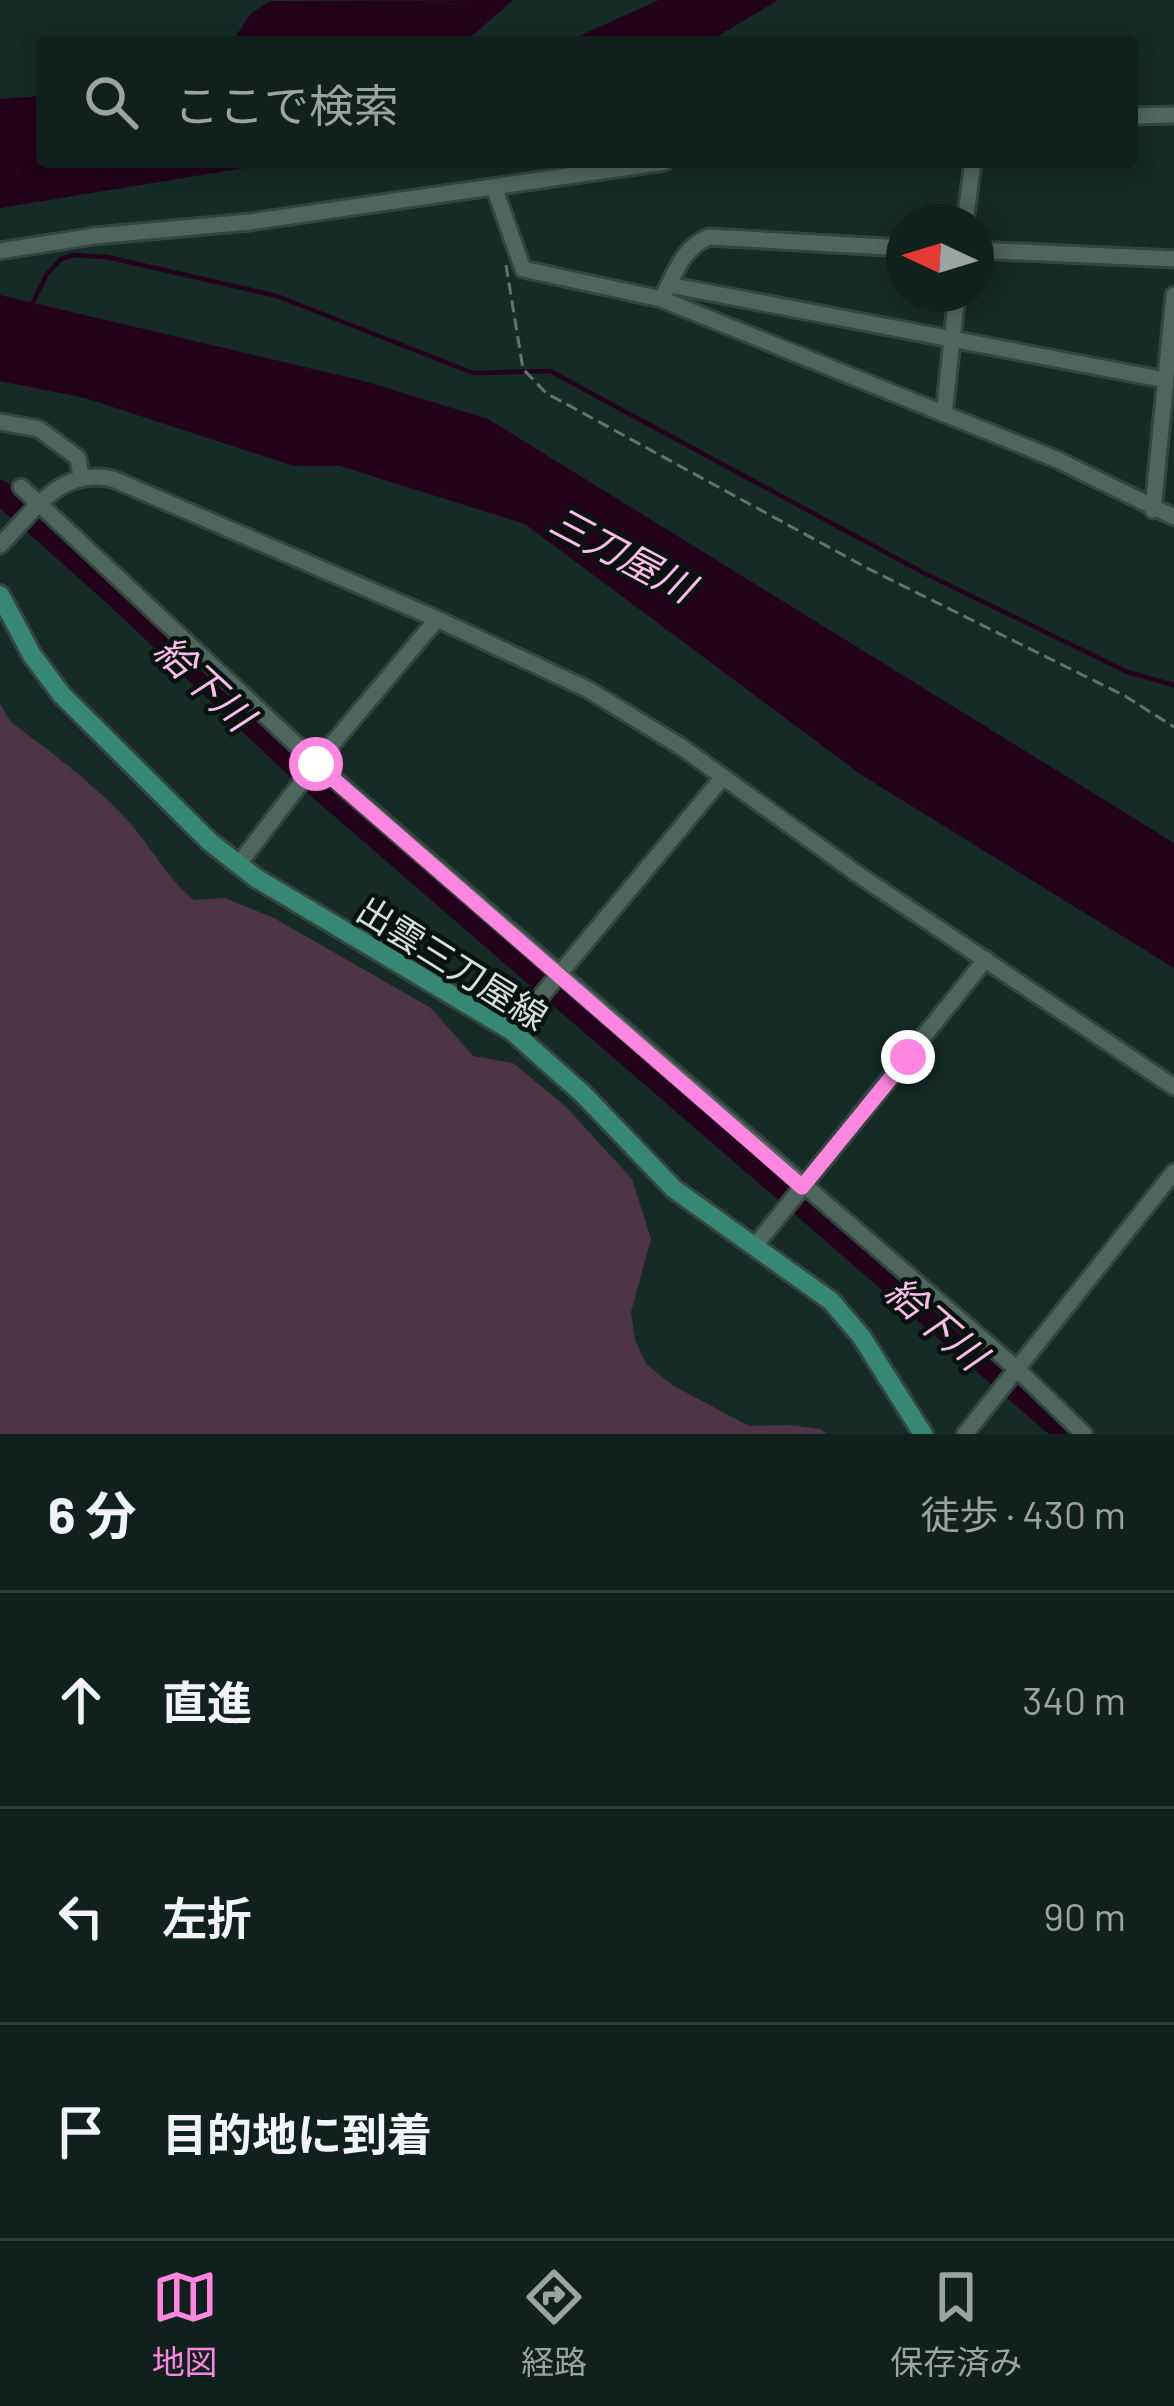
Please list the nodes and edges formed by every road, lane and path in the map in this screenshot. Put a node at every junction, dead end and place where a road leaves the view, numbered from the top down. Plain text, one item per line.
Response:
1 (1138, 116) edge
2 (1169, 117) edge
3 (624, 168) edge
4 (972, 168) edge
5 (494, 187) junction
6 (967, 204) edge
7 (886, 247) edge
8 (0, 251) edge
9 (994, 251) edge
10 (505, 259) dead end
11 (1174, 259) edge
12 (665, 292) junction
13 (1174, 295) edge
14 (955, 312) edge
15 (952, 336) junction
16 (1166, 380) junction
17 (944, 414) junction
18 (0, 422) edge
19 (81, 476) junction
20 (21, 488) dead end
21 (38, 505) junction
22 (1153, 510) junction
23 (1174, 517) edge
24 (0, 545) edge
25 (0, 595) edge
26 (437, 619) junction
27 (1174, 727) edge
28 (315, 765) junction
29 (723, 777) junction
30 (238, 865) junction
31 (986, 959) junction
32 (558, 977) junction
33 (512, 1031) junction
34 (1174, 1087) edge
35 (1174, 1172) edge
36 (801, 1188) junction
37 (754, 1247) junction
38 (1015, 1371) junction
39 (923, 1434) edge
40 (964, 1434) edge
41 (1084, 1434) edge

1 - 2 street
3 - 5 street
4 - 6 street
5 - 8 street
5 - 12 street
7 - 12 street
9 - 11 street
10 - 27 path
12 - 15 street
12 - 17 street
13 - 16 street
14 - 15 street
15 - 16 street
15 - 17 street
16 - 22 street
17 - 22 street
18 - 19 street
19 - 21 street
19 - 26 street
20 - 21 street
21 - 24 street
21 - 28 street
22 - 23 street
25 - 30 main road, 出雲三刀屋線
26 - 28 street
26 - 29 street
28 - 30 street
28 - 32 street
29 - 31 street
29 - 32 street
30 - 33 main road, 出雲三刀屋線
31 - 34 street
31 - 36 street
32 - 33 street
32 - 36 street
33 - 37 main road, 出雲三刀屋線
35 - 38 street
36 - 37 street
36 - 38 street
37 - 39 main road, 出雲三刀屋線
38 - 40 street
38 - 41 street

